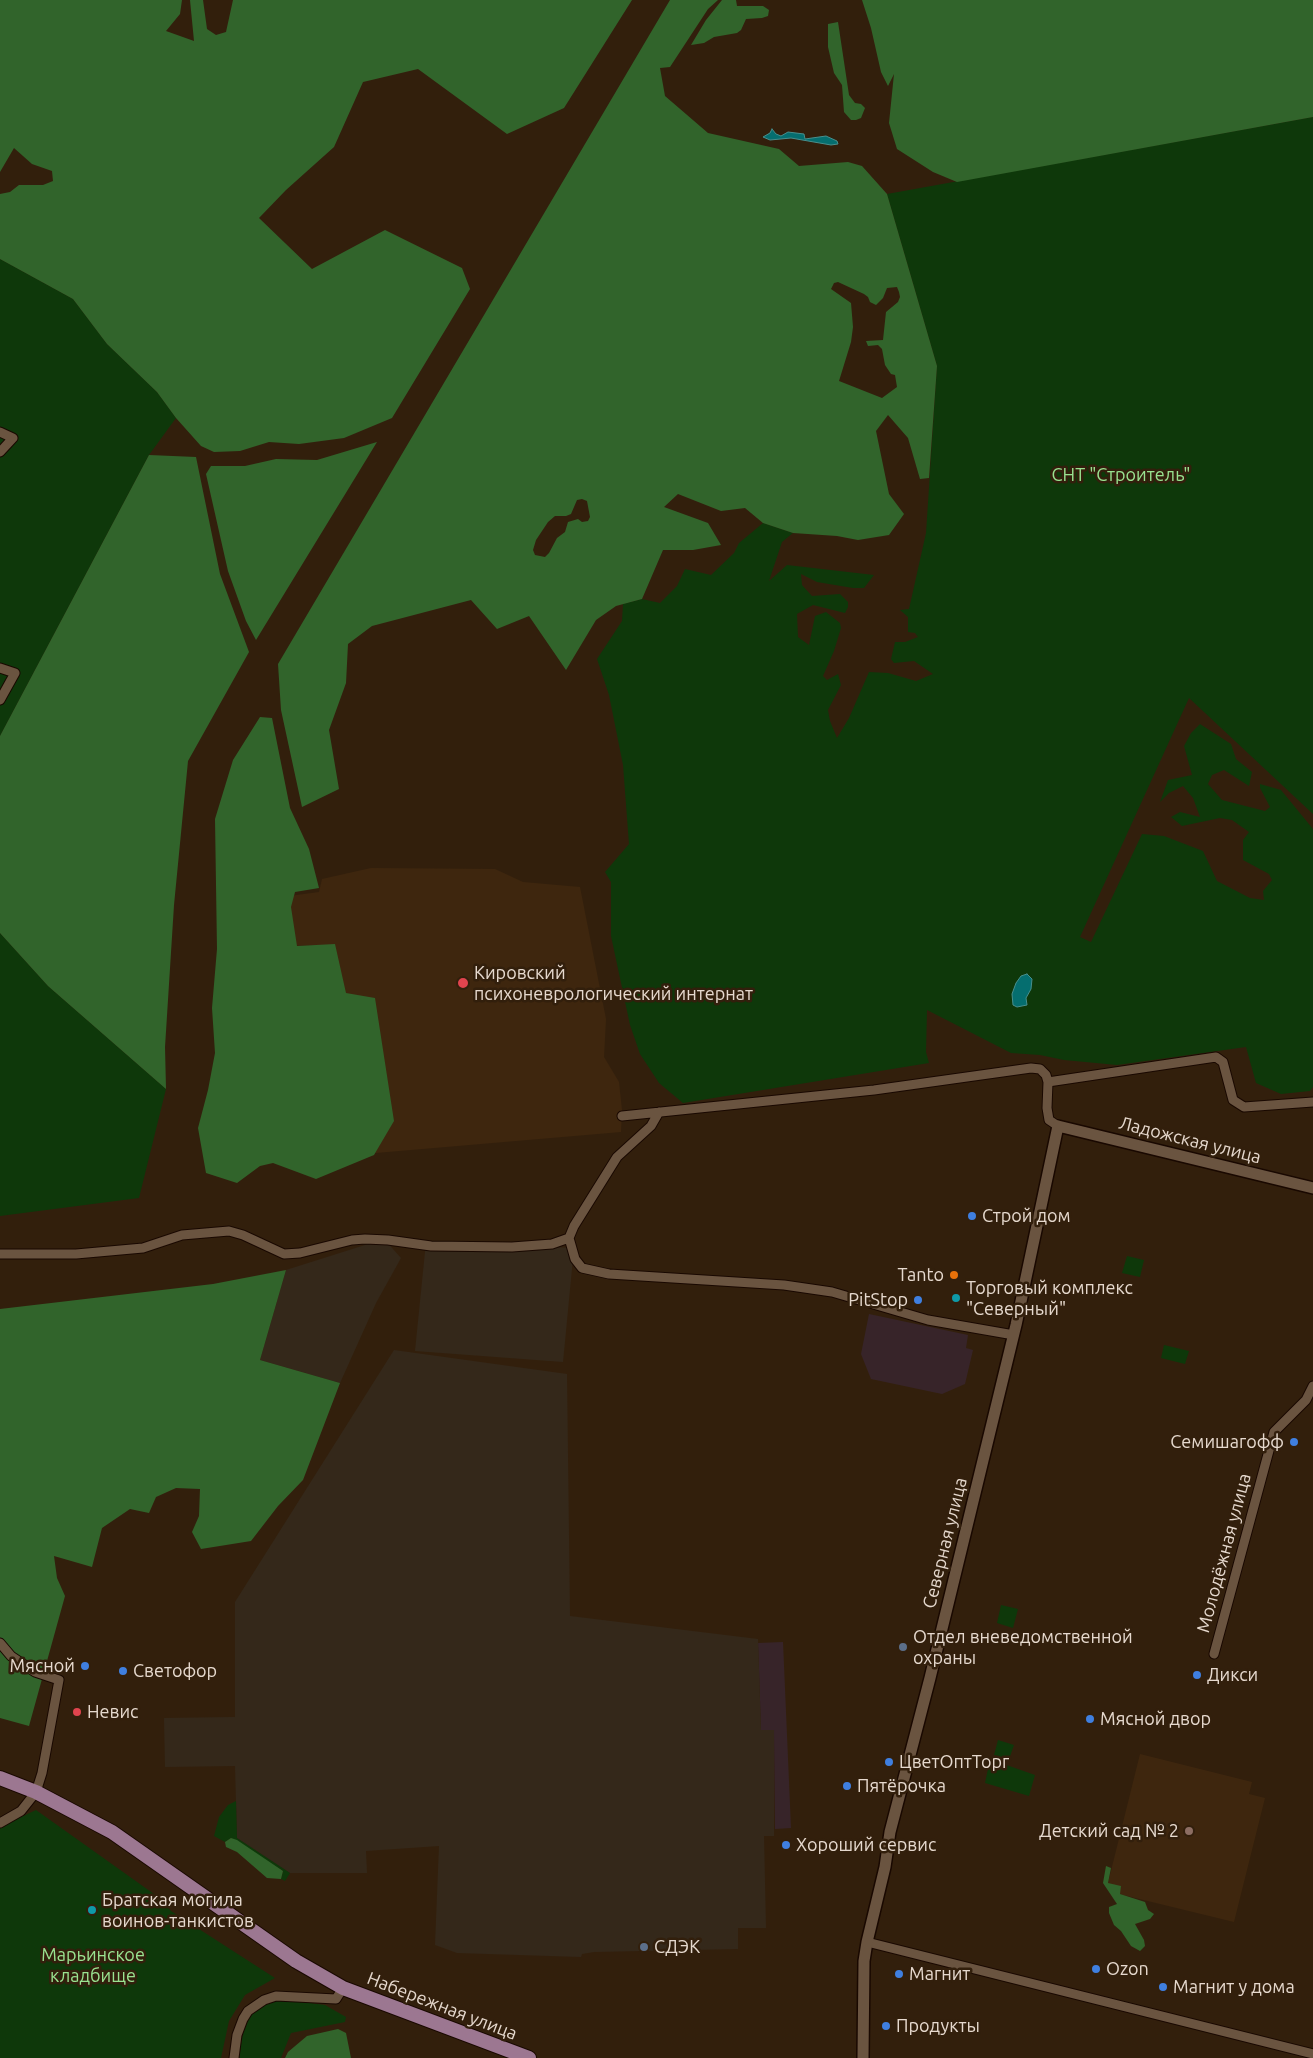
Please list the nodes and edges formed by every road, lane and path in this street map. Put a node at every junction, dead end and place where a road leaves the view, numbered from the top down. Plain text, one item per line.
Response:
1 (0, 432) edge
2 (0, 452) edge
3 (0, 668) edge
4 (0, 700) edge
5 (1048, 1082) junction
6 (1313, 1102) edge
7 (659, 1112) junction
8 (622, 1116) dead end
9 (1058, 1126) junction
10 (1313, 1188) edge
11 (569, 1238) junction
12 (0, 1254) edge
13 (1014, 1335) junction
14 (1313, 1386) edge
15 (0, 1643) edge
16 (1214, 1654) dead end
17 (0, 1778) edge
18 (36, 1792) junction
19 (0, 1823) edge
20 (866, 1942) junction
21 (343, 1988) junction
22 (1313, 2054) edge
23 (234, 2058) edge
24 (529, 2058) edge
25 (863, 2058) edge

1 - 2 street
3 - 4 street
5 - 6 street
5 - 7 street
5 - 9 street
7 - 8 street
7 - 11 street
9 - 10 street, Ладожская улица
9 - 13 street, Северная улица
11 - 12 street
11 - 13 street
13 - 20 street, Северная улица
14 - 16 street, Молодёжная улица
15 - 18 street
17 - 18 main road, Набережная улица
18 - 19 street
18 - 21 main road, Набережная улица
20 - 22 street
20 - 25 street, Северная улица
21 - 23 street
21 - 24 main road, Набережная улица

